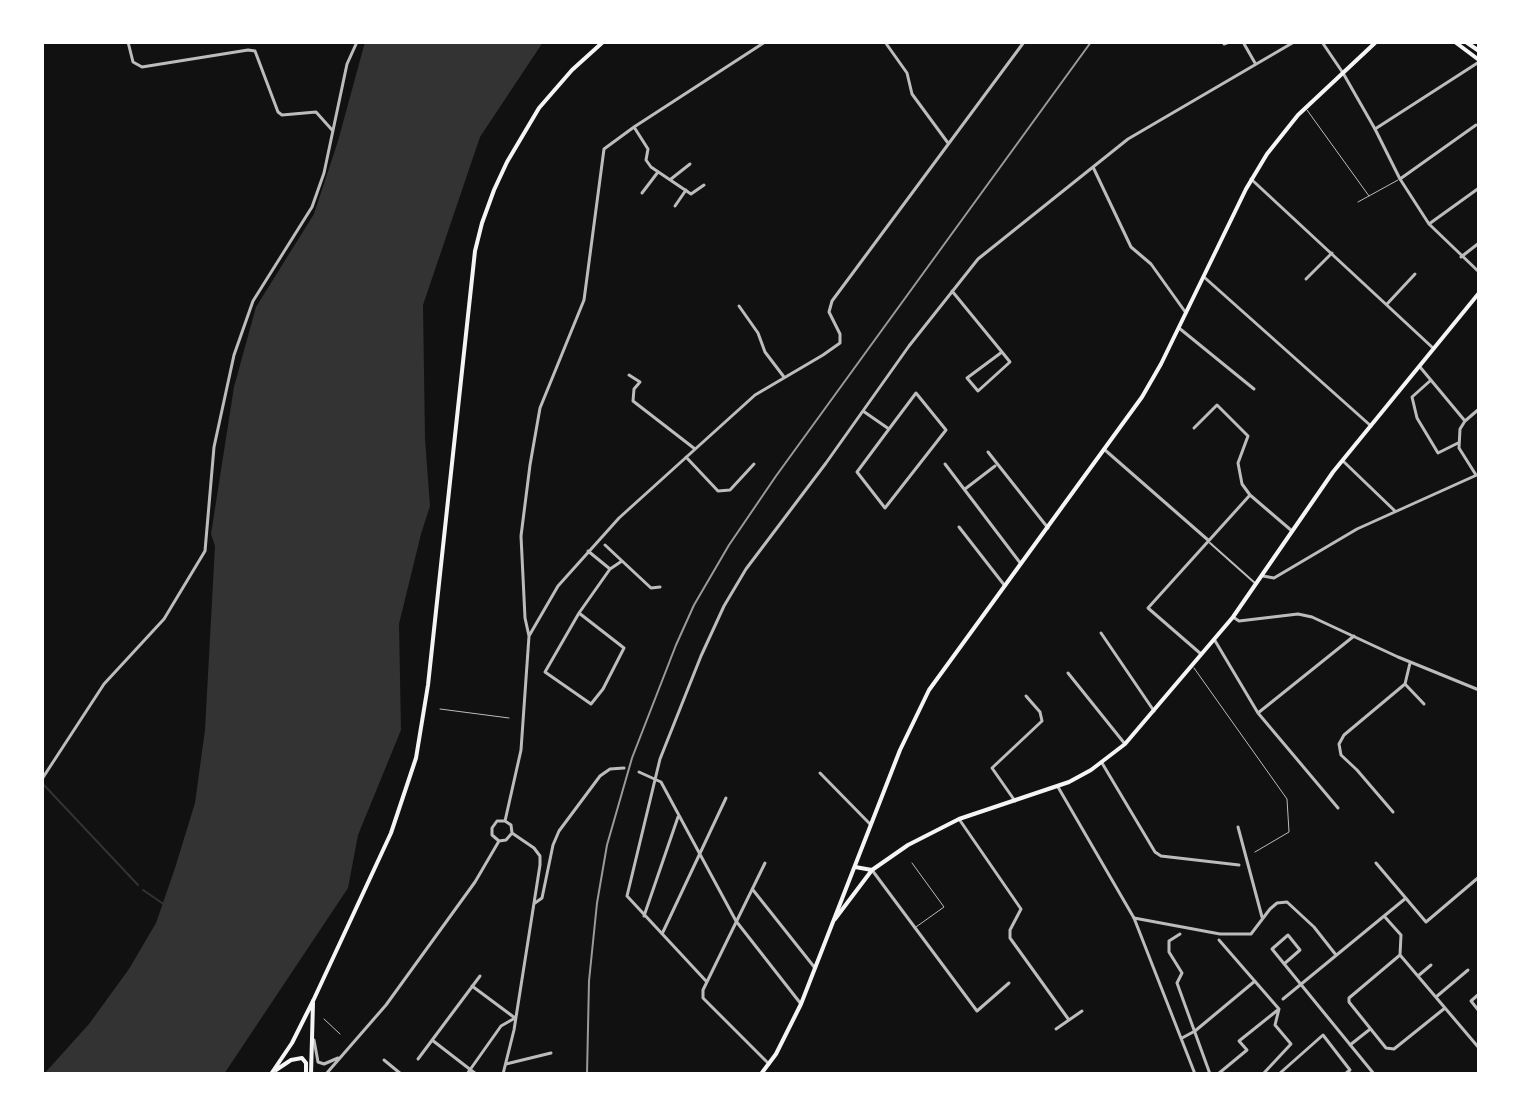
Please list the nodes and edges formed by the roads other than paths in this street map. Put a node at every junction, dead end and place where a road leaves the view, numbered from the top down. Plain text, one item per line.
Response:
1 (128, 42) edge
2 (357, 42) edge
3 (603, 42) edge
4 (765, 42) edge
5 (885, 42) edge
6 (1024, 42) edge
7 (1243, 42) edge
8 (1294, 42) edge
9 (1322, 42) edge
10 (1376, 42) edge
11 (1455, 42) edge
12 (1465, 44) edge
13 (1479, 51) edge
14 (1479, 61) edge
15 (1255, 63) junction
16 (1343, 73) junction
17 (1305, 108) junction
18 (1476, 125) dead end
19 (634, 127) junction
20 (1375, 129) junction
21 (333, 131) junction
22 (948, 143) junction
23 (690, 164) dead end
24 (1093, 167) junction
25 (658, 172) junction
26 (671, 179) junction
27 (1251, 179) junction
28 (1400, 179) junction
29 (704, 185) dead end
30 (1479, 188) edge
31 (686, 190) junction
32 (642, 193) dead end
33 (1369, 196) junction
34 (1358, 202) dead end
35 (675, 206) dead end
36 (1429, 224) junction
37 (1479, 243) edge
38 (1332, 253) junction
39 (1461, 257) junction
40 (1479, 272) edge
41 (1415, 274) dead end
42 (1204, 277) junction
43 (1306, 279) dead end
44 (952, 291) junction
45 (1479, 293) edge
46 (1387, 304) junction
47 (739, 306) dead end
48 (1186, 313) junction
49 (1179, 328) junction
50 (1435, 349) junction
51 (1002, 352) junction
52 (1420, 367) junction
53 (629, 375) dead end
54 (784, 377) junction
55 (1431, 380) junction
56 (1254, 389) dead end
57 (1479, 409) edge
58 (863, 411) junction
59 (1465, 421) junction
60 (1372, 427) junction
61 (1194, 428) dead end
62 (889, 429) junction
63 (1458, 443) junction
64 (695, 449) junction
65 (1105, 450) junction
66 (988, 452) dead end
67 (686, 457) junction
68 (1343, 461) junction
69 (754, 464) dead end
70 (945, 464) dead end
71 (995, 466) dead end
72 (1478, 475) edge
73 (965, 489) junction
74 (1250, 495) junction
75 (1395, 511) junction
76 (959, 527) dead end
77 (1048, 528) junction
78 (1292, 531) junction
79 (1208, 540) junction
80 (605, 545) dead end
81 (588, 551) junction
82 (622, 561) junction
83 (1021, 564) junction
84 (610, 569) junction
85 (1263, 576) junction
86 (1257, 584) junction
87 (1005, 586) junction
88 (660, 587) dead end
89 (579, 613) junction
90 (1233, 617) junction
91 (1101, 633) dead end
92 (529, 636) junction
93 (1354, 636) junction
94 (1214, 639) junction
95 (1201, 654) junction
96 (1410, 662) junction
97 (1192, 666) junction
98 (1068, 673) dead end
99 (1405, 684) junction
100 (1479, 690) edge
101 (1026, 696) dead end
102 (1424, 704) dead end
103 (440, 709) dead end
104 (1154, 711) junction
105 (1258, 713) junction
106 (509, 718) dead end
107 (1125, 744) junction
108 (1102, 763) junction
109 (624, 768) dead end
110 (639, 772) dead end
111 (820, 773) dead end
112 (654, 778) junction
113 (42, 779) edge
114 (1058, 787) junction
115 (726, 798) dead end
116 (1015, 801) junction
117 (1338, 808) dead end
118 (1393, 812) dead end
119 (678, 816) junction
120 (959, 819) junction
121 (505, 821) junction
122 (870, 824) junction
123 (1238, 827) dead end
124 (512, 833) junction
125 (499, 841) junction
126 (1255, 852) dead end
127 (699, 855) junction
128 (765, 863) dead end
129 (912, 863) dead end
130 (1376, 863) dead end
131 (1239, 865) dead end
132 (854, 866) junction
133 (872, 870) junction
134 (1479, 877) edge
135 (753, 890) junction
136 (1406, 898) junction
137 (535, 903) junction
138 (644, 916) junction
139 (1384, 916) junction
140 (1262, 917) junction
141 (1134, 918) junction
142 (736, 921) junction
143 (834, 921) junction
144 (915, 928) junction
145 (662, 934) junction
146 (1180, 934) dead end
147 (1219, 940) dead end
148 (1336, 955) junction
149 (1400, 955) junction
150 (1284, 964) junction
151 (1431, 965) dead end
152 (816, 969) junction
153 (1468, 970) dead end
154 (480, 976) dead end
155 (1418, 976) junction
156 (1256, 980) junction
157 (706, 981) junction
158 (1009, 983) dead end
159 (1301, 984) junction
160 (472, 986) junction
161 (1479, 994) edge
162 (1436, 997) junction
163 (1283, 999) dead end
164 (313, 1001) junction
165 (801, 1004) junction
166 (1445, 1008) junction
167 (1279, 1009) junction
168 (1082, 1011) dead end
169 (1479, 1011) edge
170 (515, 1018) junction
171 (324, 1019) dead end
172 (1069, 1020) junction
173 (1056, 1029) dead end
174 (1370, 1029) junction
175 (312, 1031) junction
176 (1195, 1031) junction
177 (340, 1034) dead end
178 (1182, 1038) junction
179 (432, 1040) junction
180 (1350, 1045) junction
181 (1479, 1048) edge
182 (551, 1053) dead end
183 (341, 1057) junction
184 (418, 1059) dead end
185 (384, 1060) dead end
186 (506, 1064) junction
187 (769, 1064) junction
188 (395, 1069) junction
189 (468, 1072) edge
190 (271, 1074) edge
191 (309, 1074) edge
192 (326, 1074) edge
193 (390, 1074) edge
194 (401, 1074) edge
195 (476, 1074) edge
196 (503, 1074) edge
197 (761, 1074) edge
198 (1195, 1074) edge
199 (1210, 1074) edge
200 (1218, 1074) edge
201 (1263, 1074) edge
202 (1279, 1074) edge
203 (1345, 1074) edge
204 (1374, 1074) edge

1 - 21 street
2 - 21 street
3 - 164 main road
4 - 19 street
5 - 22 street
6 - 22 street
7 - 15 street
8 - 15 street
9 - 16 street
10 - 16 main road
11 - 12 main road
12 - 13 main road
12 - 14 main road
14 - 20 street
15 - 24 street
16 - 17 main road
16 - 20 street
17 - 27 main road
17 - 33 lane
18 - 28 street
19 - 25 street
19 - 92 street
20 - 28 street
21 - 113 street
22 - 54 street
23 - 26 street
24 - 44 street
24 - 48 street
25 - 26 street
25 - 32 street
26 - 31 street
27 - 38 street
27 - 42 main road
28 - 33 lane
28 - 36 street
29 - 31 street
30 - 36 street
31 - 35 street
33 - 34 lane
36 - 39 street
37 - 39 street
38 - 43 street
38 - 46 street
39 - 40 street
41 - 46 street
42 - 48 main road
42 - 60 street
44 - 51 street
44 - 58 street
45 - 50 main road
46 - 50 street
47 - 54 street
48 - 49 main road
49 - 56 street
49 - 65 main road
50 - 52 main road
51 - 51 street
52 - 55 street
52 - 60 main road
53 - 64 street
54 - 64 street
55 - 59 street
55 - 63 street
57 - 59 street
58 - 62 street
58 - 112 street
59 - 63 street
60 - 68 main road
61 - 74 street
62 - 62 street
63 - 72 street
64 - 67 street
65 - 77 main road
65 - 79 street
66 - 77 street
67 - 69 street
67 - 81 street
68 - 75 street
68 - 78 main road
70 - 73 street
71 - 73 street
72 - 75 street
73 - 83 street
74 - 78 street
74 - 79 street
75 - 85 street
76 - 87 street
77 - 83 main road
78 - 85 main road
79 - 86 street
79 - 95 street
80 - 82 street
81 - 84 street
81 - 92 street
82 - 84 street
82 - 88 street
83 - 87 main road
84 - 89 street
85 - 86 main road
86 - 90 main road
87 - 122 main road
89 - 89 street
90 - 93 street
90 - 94 main road
91 - 104 street
92 - 121 street
93 - 96 street
93 - 105 street
94 - 95 main road
94 - 105 street
95 - 97 main road
96 - 99 street
96 - 100 street
97 - 104 main road
97 - 126 lane
98 - 107 street
99 - 102 street
99 - 118 street
101 - 116 street
103 - 106 lane
104 - 107 main road
105 - 117 street
107 - 108 main road
108 - 114 main road
108 - 131 street
109 - 137 street
110 - 112 street
111 - 122 street
112 - 119 street
112 - 138 street
114 - 116 main road
114 - 141 street
115 - 127 street
116 - 120 main road
119 - 127 street
119 - 138 street
120 - 133 main road
120 - 172 street
121 - 124 street
121 - 125 street
122 - 132 main road
123 - 140 street
124 - 125 street
124 - 137 street
125 - 183 street
127 - 142 street
127 - 145 street
128 - 135 street
129 - 144 lane
130 - 136 street
132 - 133 main road
132 - 143 main road
133 - 143 main road
133 - 144 street
134 - 136 street
135 - 142 street
135 - 152 street
136 - 139 street
137 - 170 street
138 - 145 street
139 - 148 street
139 - 149 street
140 - 141 street
140 - 148 street
141 - 178 street
142 - 157 street
142 - 165 street
143 - 152 main road
144 - 158 street
145 - 157 street
146 - 176 street
147 - 156 street
148 - 159 street
149 - 155 street
149 - 174 street
150 - 150 street
150 - 159 street
151 - 155 street
152 - 165 main road
153 - 162 street
154 - 160 street
155 - 162 street
156 - 167 street
156 - 176 street
157 - 187 street
159 - 163 street
159 - 180 street
160 - 170 street
160 - 179 street
161 - 169 street
162 - 166 street
164 - 175 main road
164 - 190 main road
165 - 187 main road
166 - 174 street
166 - 181 street
167 - 200 street
167 - 201 street
168 - 172 street
170 - 186 street
170 - 189 street
171 - 177 lane
172 - 173 street
174 - 180 street
175 - 183 street
175 - 191 main road
176 - 178 street
176 - 199 street
178 - 198 street
179 - 184 street
179 - 189 street
180 - 204 street
182 - 186 street
183 - 192 street
185 - 188 street
186 - 196 street
187 - 197 main road
188 - 193 street
188 - 194 street
189 - 195 street
190 - 191 main road
202 - 203 street

